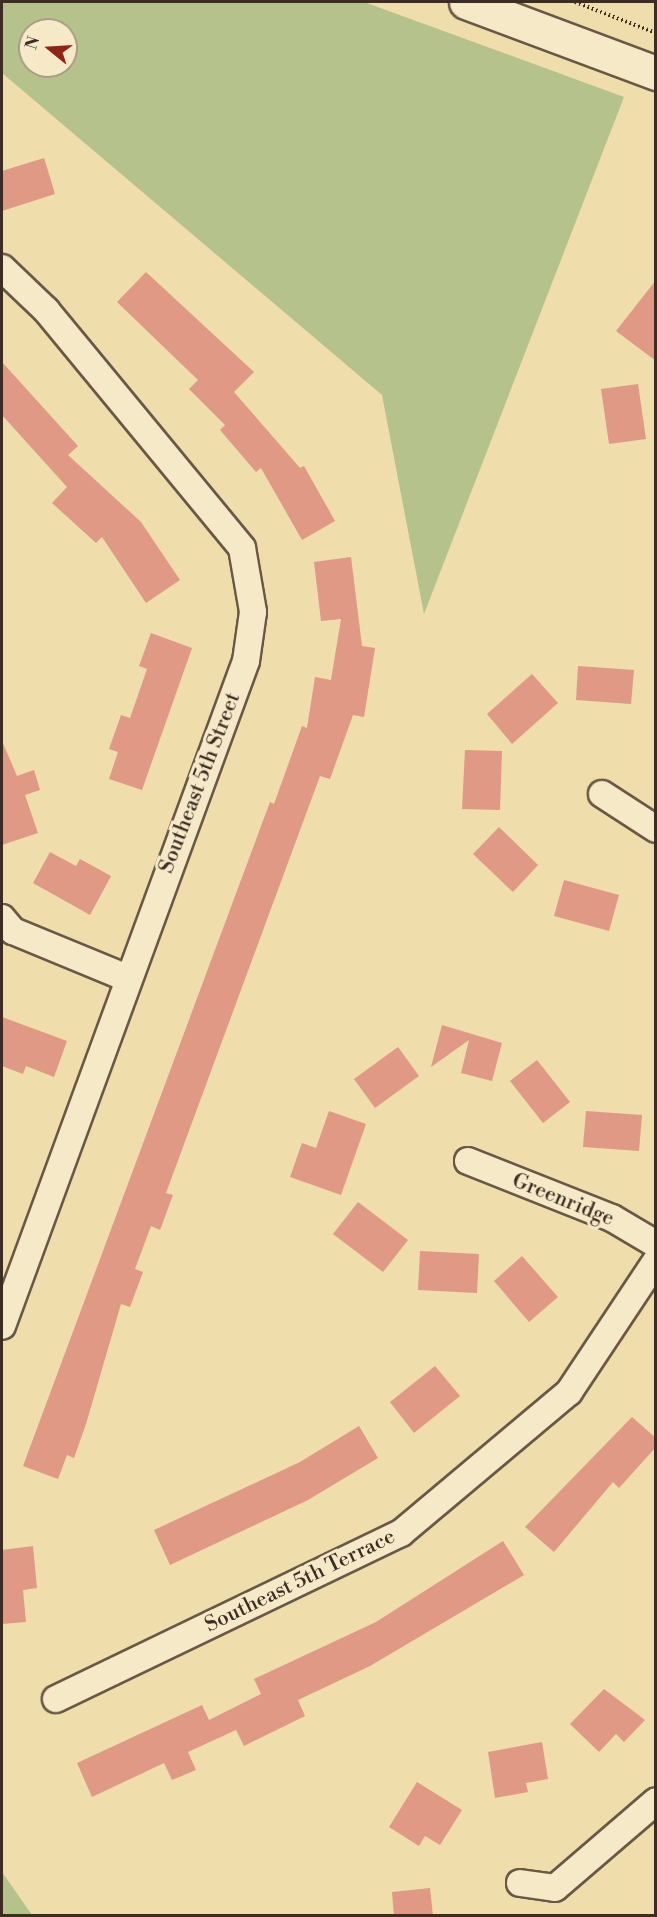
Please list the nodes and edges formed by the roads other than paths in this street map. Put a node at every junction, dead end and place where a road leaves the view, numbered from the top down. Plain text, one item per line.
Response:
1 (481, 4) edge
2 (656, 73) edge
3 (2, 268) edge
4 (602, 794) dead end
5 (656, 829) edge
6 (2, 918) edge
7 (127, 978) junction
8 (468, 1161) dead end
9 (656, 1244) edge
10 (656, 1261) edge
11 (3, 1309) edge
12 (56, 1699) dead end
13 (656, 1801) edge
14 (520, 1883) dead end

1 - 2 main road
3 - 7 street, Southeast 5th Street
4 - 5 street
6 - 7 street
7 - 11 street, Southeast 5th Street
8 - 9 street, Greenridge
10 - 12 street, Southeast 5th Terrace
13 - 14 street

